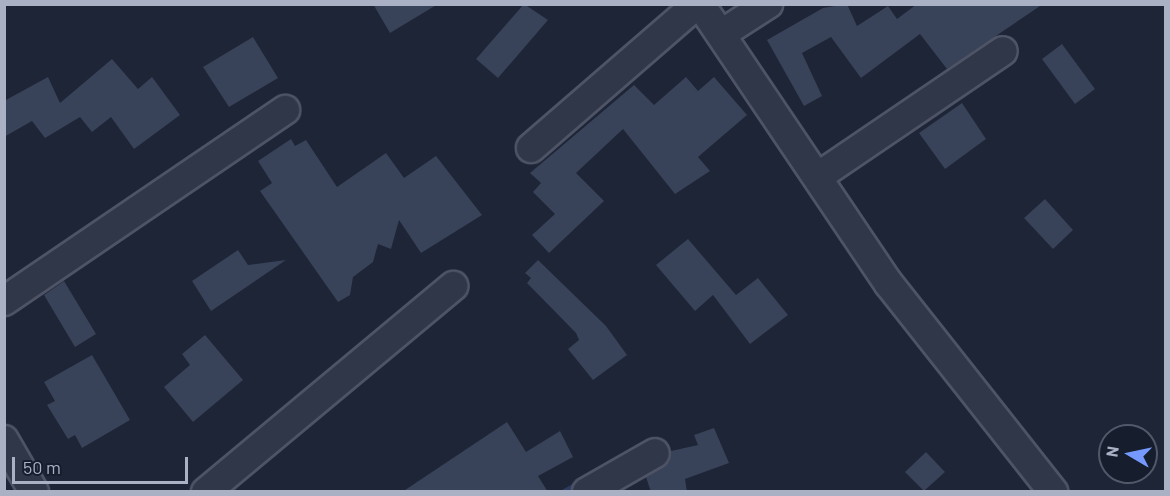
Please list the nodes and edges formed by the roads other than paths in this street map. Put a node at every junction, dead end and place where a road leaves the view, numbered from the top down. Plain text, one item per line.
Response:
1 (699, 4) edge
2 (768, 4) edge
3 (723, 33) junction
4 (1003, 51) dead end
5 (285, 110) dead end
6 (531, 148) dead end
7 (819, 176) junction
8 (453, 286) dead end
9 (4, 301) edge
10 (4, 441) edge
11 (655, 453) dead end
12 (33, 492) edge
13 (206, 492) edge
14 (587, 492) edge
15 (1053, 492) edge

1 - 3 street
1 - 6 street
2 - 3 street
3 - 7 street
4 - 7 street
5 - 9 street
7 - 15 street
8 - 13 street
10 - 12 street
11 - 14 street

